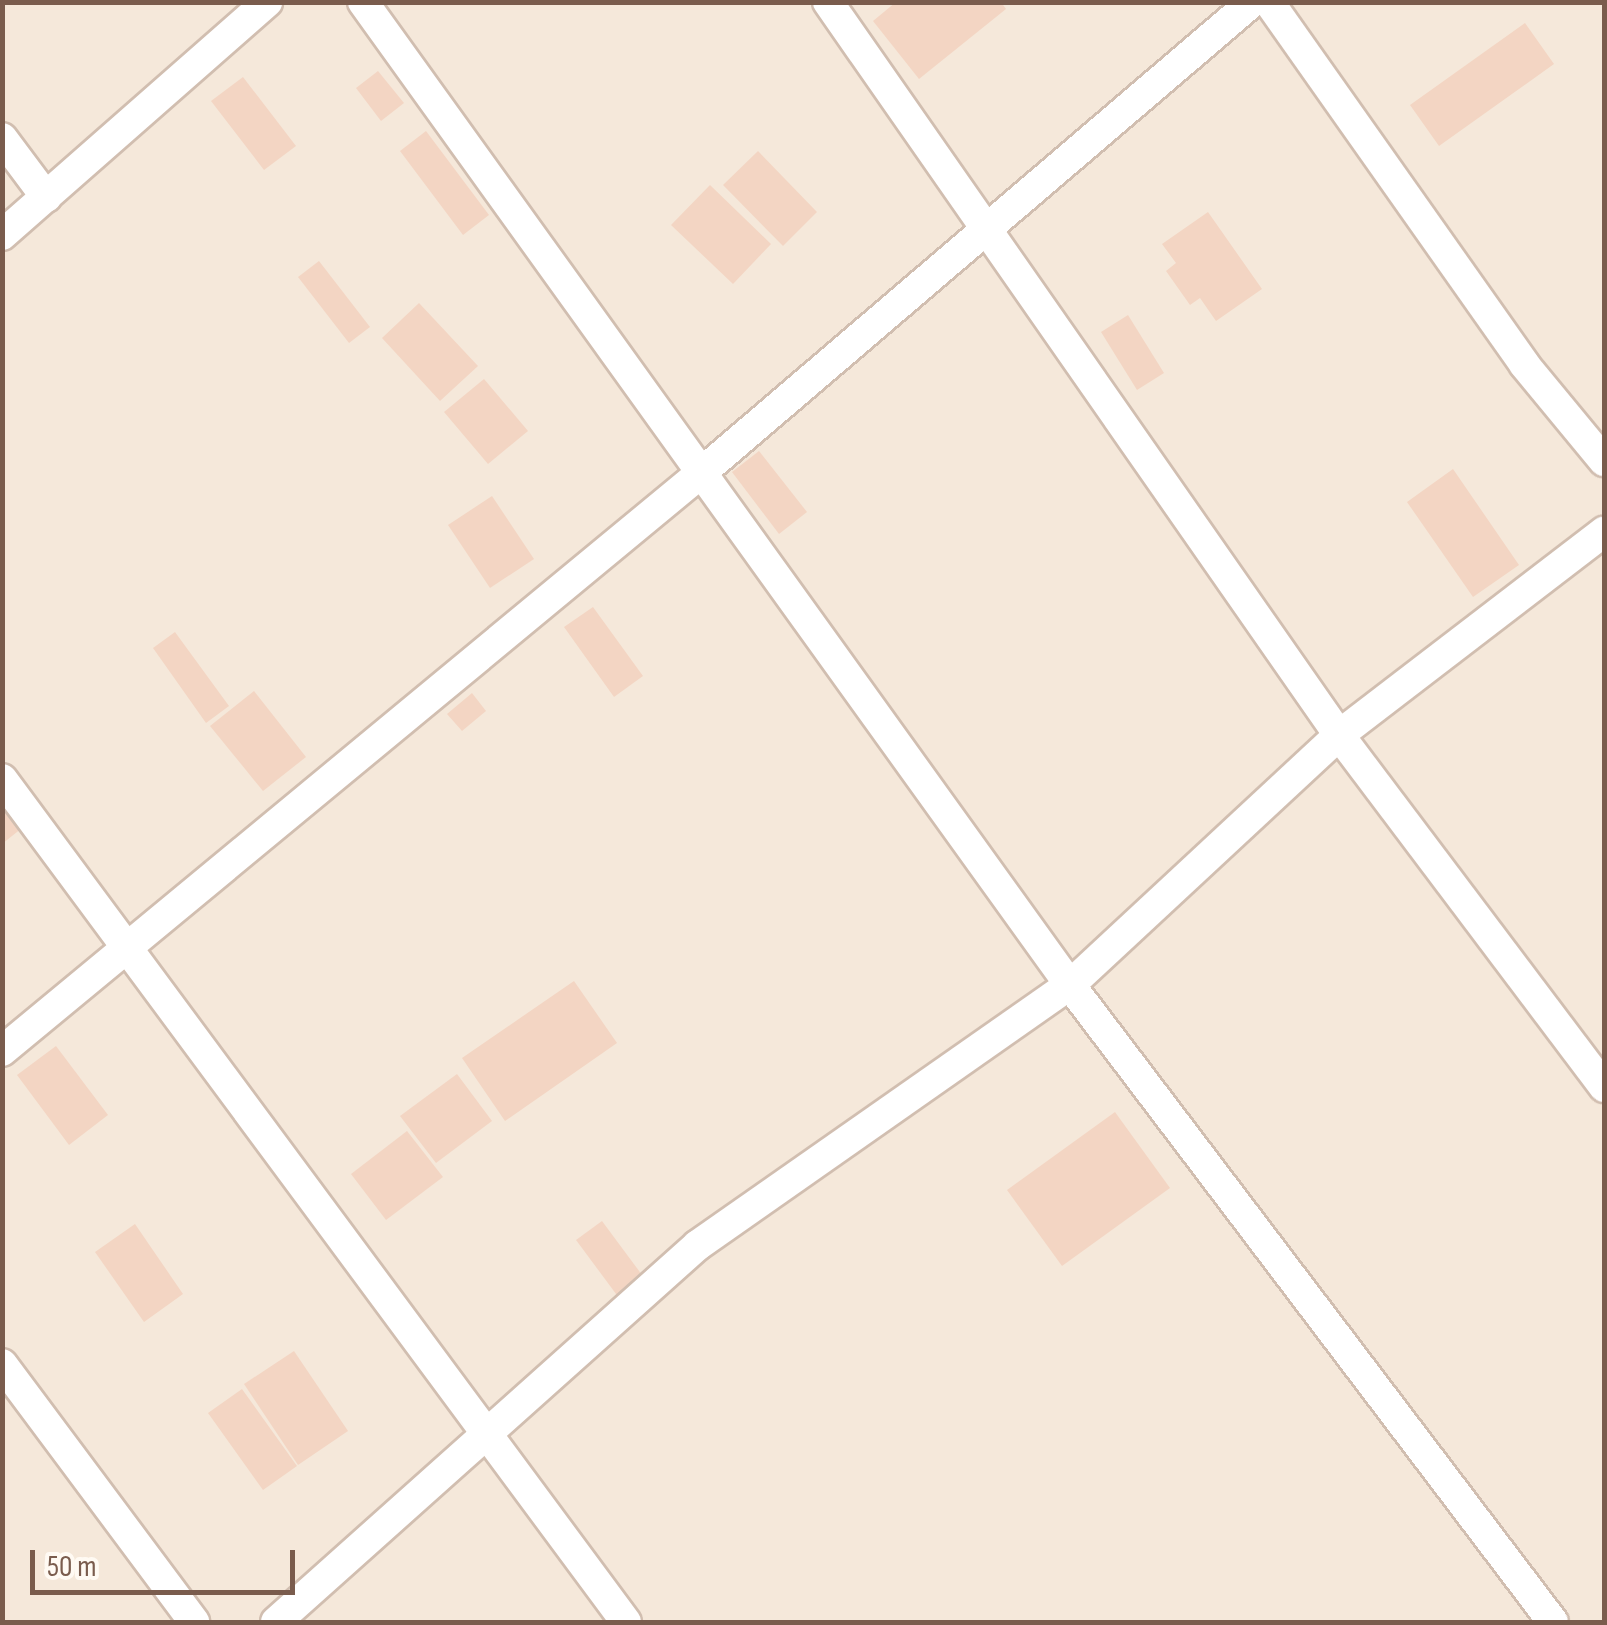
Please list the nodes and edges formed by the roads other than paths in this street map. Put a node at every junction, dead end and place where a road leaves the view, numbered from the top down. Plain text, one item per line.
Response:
1 (267, 2) edge
2 (363, 2) edge
3 (828, 2) edge
4 (1252, 2) edge
5 (1270, 2) edge
6 (2, 138) edge
7 (46, 197) junction
8 (986, 232) junction
9 (2, 236) edge
10 (1604, 461) edge
11 (701, 474) junction
12 (1604, 532) edge
13 (1338, 735) junction
14 (2, 780) edge
15 (128, 950) junction
16 (1070, 985) junction
17 (2, 1051) edge
18 (1604, 1086) edge
19 (2, 1364) edge
20 (490, 1431) junction
21 (194, 1622) edge
22 (276, 1622) edge
23 (626, 1622) edge
24 (1552, 1622) edge

1 - 7 street
2 - 11 street
3 - 8 street
4 - 8 street
5 - 10 street
6 - 7 street
7 - 9 street
8 - 11 street
8 - 13 street
11 - 15 street
11 - 16 street
12 - 13 street
13 - 16 street
13 - 18 street
14 - 15 street
15 - 17 street
15 - 20 street
16 - 20 street
16 - 24 street
19 - 21 street
20 - 22 street
20 - 23 street

